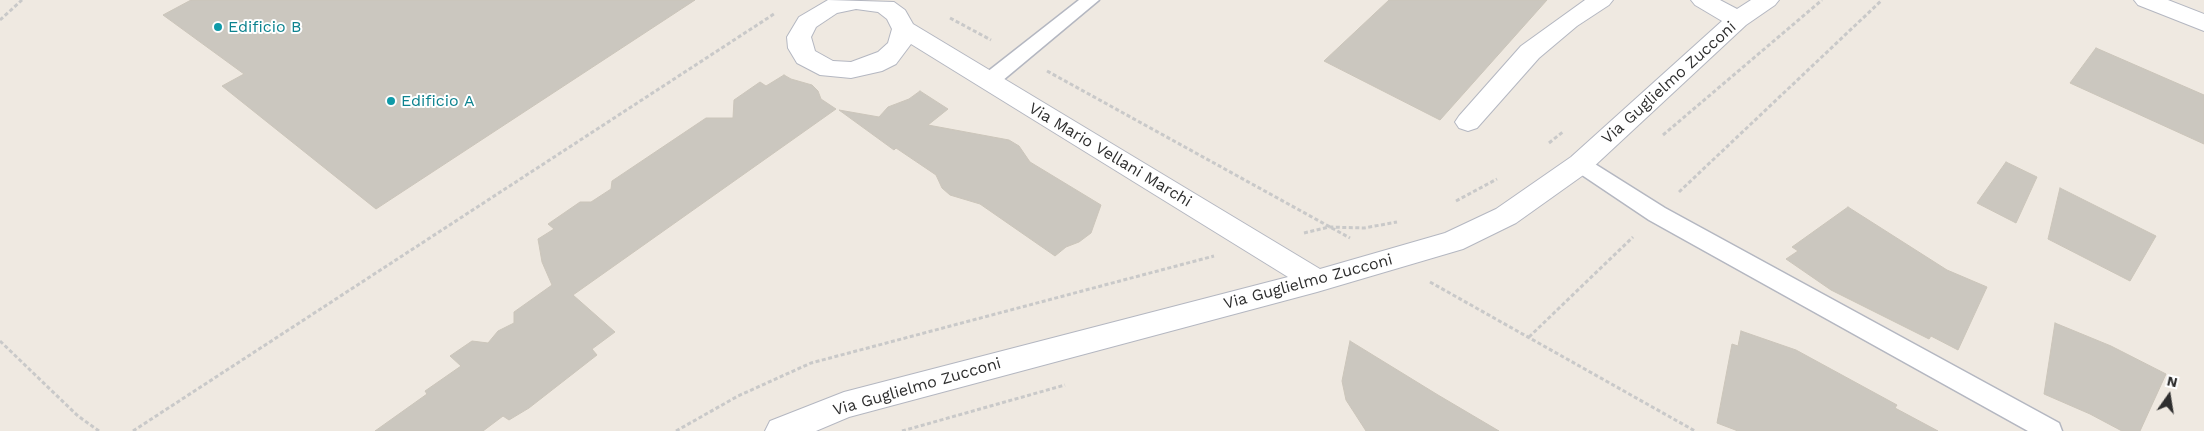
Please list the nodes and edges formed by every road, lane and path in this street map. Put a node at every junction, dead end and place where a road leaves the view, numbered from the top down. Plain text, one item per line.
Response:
1 (22, 0) edge
2 (1090, 0) edge
3 (1601, 0) edge
4 (1703, 0) edge
5 (1767, 0) edge
6 (1882, 0) edge
7 (2146, 0) edge
8 (779, 11) dead end
9 (947, 16) dead end
10 (0, 20) edge
11 (1738, 20) junction
12 (2204, 23) edge
13 (904, 29) dead end
14 (1020, 56) junction
15 (988, 81) junction
16 (1468, 122) dead end
17 (1566, 129) dead end
18 (1545, 146) dead end
19 (1580, 164) junction
20 (1502, 176) dead end
21 (1448, 206) dead end
22 (1657, 214) junction
23 (1405, 220) dead end
24 (1329, 227) junction
25 (1258, 245) junction
26 (1390, 260) junction
27 (1318, 281) junction
28 (1529, 337) junction
29 (0, 341) edge
30 (99, 431) edge
31 (133, 431) edge
32 (676, 431) edge
33 (781, 431) edge
34 (1696, 431) edge
35 (2050, 431) edge

1 - 10 path
2 - 14 lane
3 - 16 street
4 - 11 street
5 - 11 street, Via Guglielmo Zucconi
6 - 22 path
7 - 12 street
8 - 31 path
9 - 14 path
11 - 19 street, Via Guglielmo Zucconi
13 - 15 street, Via Mario Vellani Marchi
14 - 15 lane
14 - 24 path
15 - 25 street, Via Mario Vellani Marchi
17 - 18 path
19 - 22 lane
19 - 26 street, Via Guglielmo Zucconi
20 - 21 path
22 - 28 path
22 - 35 lane
23 - 24 path
24 - 25 path
24 - 26 path
25 - 27 street, Via Mario Vellani Marchi
25 - 32 path
26 - 27 street, Via Guglielmo Zucconi
26 - 28 path
27 - 33 street, Via Guglielmo Zucconi
28 - 34 path
29 - 30 path

